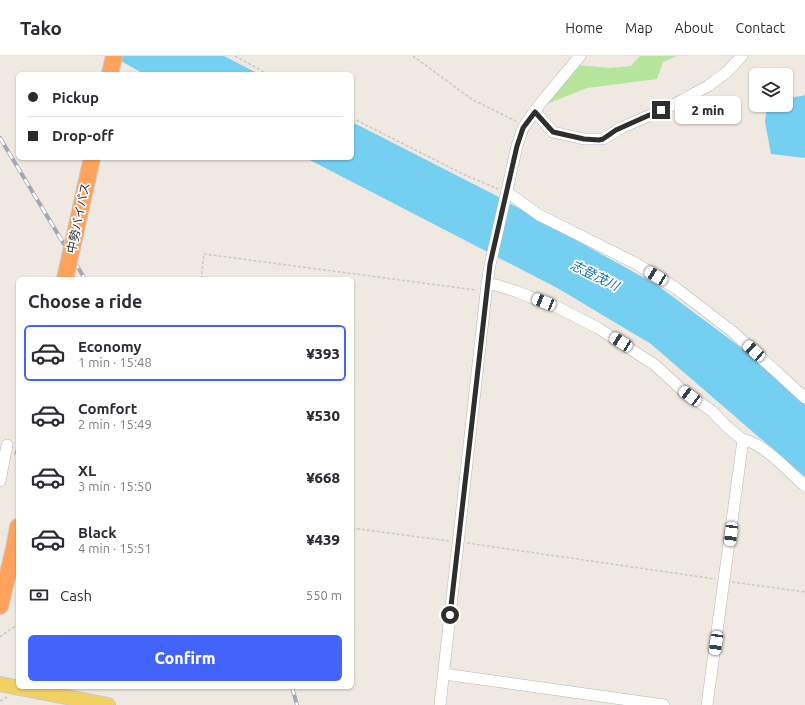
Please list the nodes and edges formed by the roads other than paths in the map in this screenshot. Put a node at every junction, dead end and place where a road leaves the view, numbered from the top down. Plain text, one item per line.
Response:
1 (114, 56) edge
2 (580, 56) edge
3 (742, 56) edge
4 (110, 72) edge
5 (535, 112) junction
6 (92, 160) edge
7 (506, 194) junction
8 (65, 277) edge
9 (487, 288) junction
10 (805, 398) edge
11 (743, 440) junction
12 (8, 446) edge
13 (0, 481) edge
14 (805, 486) edge
15 (16, 538) edge
16 (0, 606) edge
17 (444, 674) junction
18 (0, 684) edge
19 (16, 688) edge
20 (21, 689) edge
21 (77, 702) edge
22 (108, 705) edge
23 (440, 705) edge
24 (664, 705) edge
25 (707, 705) edge

1 - 4 highway
2 - 5 street
3 - 5 street
5 - 7 street
6 - 8 highway, 中勢バイパス, bridge
7 - 9 street
7 - 10 street
9 - 11 street
9 - 17 street
11 - 14 street
11 - 25 street
12 - 13 street
15 - 16 highway
17 - 23 street
17 - 24 street
18 - 19 main road
20 - 21 main road
21 - 22 main road

